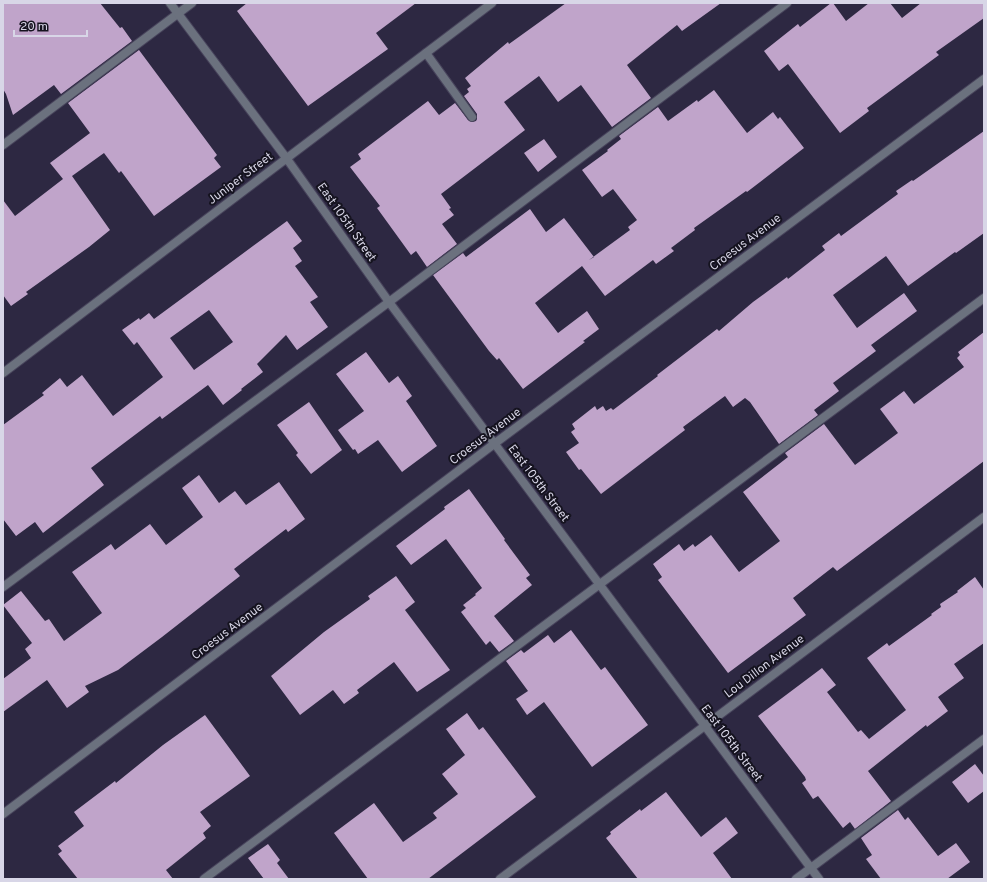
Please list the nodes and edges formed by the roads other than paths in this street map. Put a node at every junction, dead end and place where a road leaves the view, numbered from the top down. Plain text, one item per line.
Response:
1 (170, 3) edge
2 (192, 3) edge
3 (492, 3) edge
4 (787, 3) edge
5 (178, 14) junction
6 (426, 53) junction
7 (984, 79) edge
8 (472, 117) dead end
9 (3, 145) edge
10 (287, 159) junction
11 (984, 298) edge
12 (389, 302) junction
13 (3, 373) edge
14 (494, 444) junction
15 (984, 517) edge
16 (600, 584) junction
17 (3, 588) edge
18 (704, 726) junction
19 (984, 739) edge
20 (3, 814) edge
21 (811, 868) junction
22 (204, 879) edge
23 (500, 879) edge
24 (796, 879) edge
25 (819, 879) edge

1 - 5 street, East 105th Street
2 - 5 street
3 - 6 street, Juniper Street
4 - 12 street
5 - 9 street
5 - 10 street, East 105th Street
6 - 8 street
6 - 10 street, Juniper Street
7 - 14 street, Croesus Avenue
10 - 12 street, East 105th Street
10 - 13 street, Juniper Street
11 - 16 street
12 - 14 street, East 105th Street
12 - 17 street
14 - 16 street, East 105th Street
14 - 20 street, Croesus Avenue
15 - 18 street, Lou Dillon Avenue
16 - 18 street, East 105th Street
16 - 22 street
18 - 21 street, East 105th Street
18 - 23 street, Lou Dillon Avenue
19 - 21 street
21 - 24 street
21 - 25 street, East 105th Street

